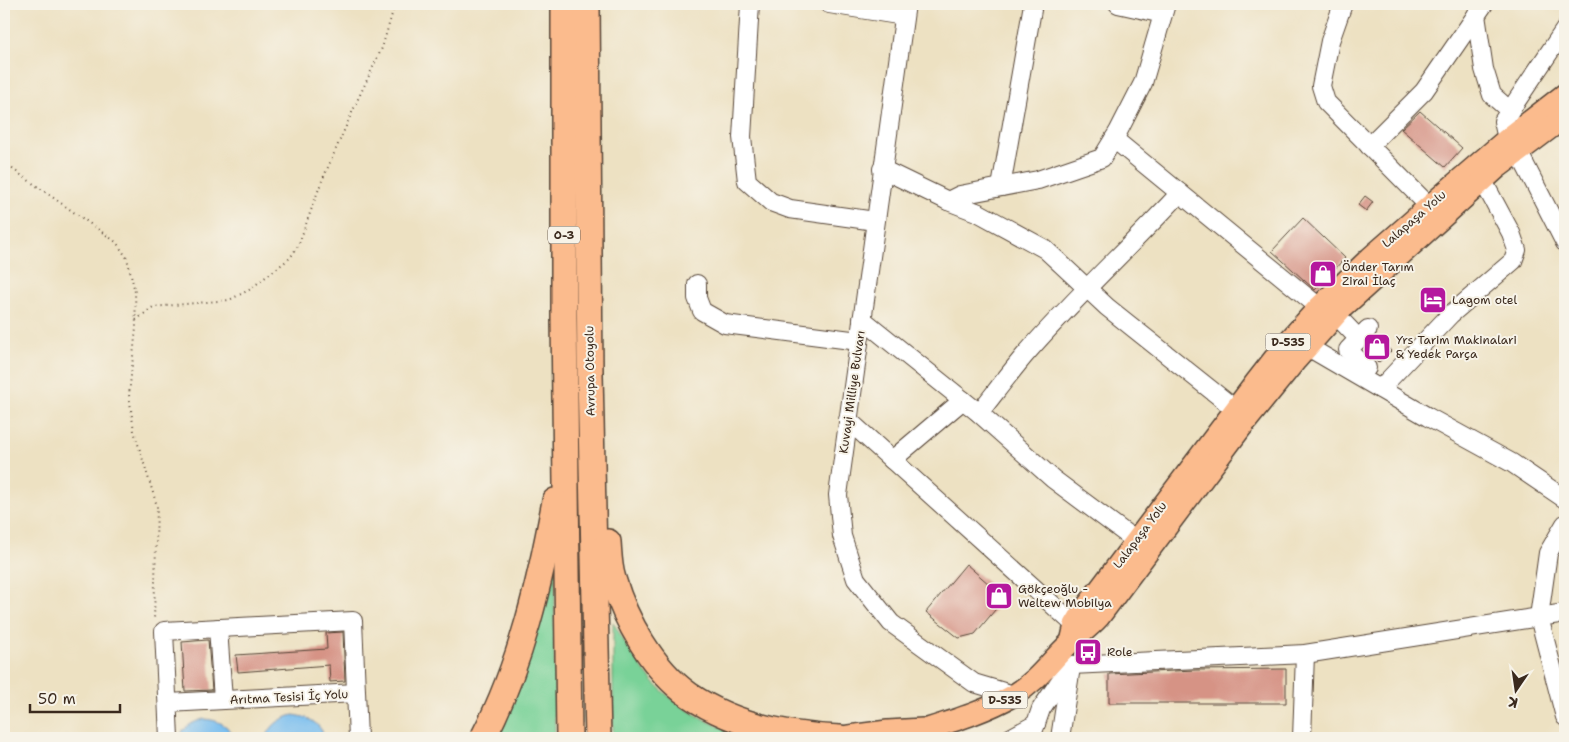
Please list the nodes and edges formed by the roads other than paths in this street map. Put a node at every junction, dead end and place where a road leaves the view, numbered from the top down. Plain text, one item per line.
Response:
1 (564, 4) edge
2 (587, 4) edge
3 (750, 4) edge
4 (829, 4) edge
5 (1033, 4) edge
6 (1118, 4) edge
7 (1343, 4) edge
8 (1165, 9) edge
9 (1480, 9) edge
10 (905, 10) edge
11 (1565, 29) edge
12 (1565, 94) edge
13 (1509, 110) junction
14 (1565, 117) edge
15 (1114, 139) junction
16 (1512, 145) junction
17 (1369, 146) junction
18 (882, 169) junction
19 (1482, 181) junction
20 (1001, 187) junction
21 (1180, 193) junction
22 (948, 201) junction
23 (1428, 206) junction
24 (875, 221) junction
25 (1565, 243) edge
26 (697, 284) dead end
27 (1087, 288) junction
28 (1327, 311) junction
29 (862, 319) junction
30 (859, 341) junction
31 (1308, 346) junction
32 (1367, 368) dead end
33 (1380, 389) junction
34 (963, 400) junction
35 (1235, 409) junction
36 (979, 412) junction
37 (848, 420) junction
38 (892, 460) junction
39 (591, 462) junction
40 (565, 465) junction
41 (1565, 499) edge
42 (1565, 524) edge
43 (1136, 541) junction
44 (1565, 613) edge
45 (1540, 616) junction
46 (218, 628) junction
47 (1070, 645) junction
48 (1305, 654) junction
49 (356, 693) junction
50 (1014, 695) junction
51 (222, 700) junction
52 (168, 703) junction
53 (1565, 716) edge
54 (923, 730) junction
55 (1034, 731) edge
56 (170, 738) edge
57 (358, 738) edge
58 (483, 738) edge
59 (569, 738) edge
60 (598, 738) edge
61 (840, 738) edge
62 (849, 738) edge
63 (899, 738) edge
64 (1010, 738) edge
65 (1060, 738) edge
66 (1302, 738) edge

1 - 40 highway, Avrupa Otoyolu / O-3
2 - 39 highway, Avrupa Otoyolu / O-3
3 - 24 street
4 - 10 street
5 - 20 street
6 - 8 street
7 - 17 street
8 - 15 street
9 - 13 street
9 - 17 street
10 - 18 street, Kuvayi Milliye Bulvarı
11 - 13 street
12 - 16 main road, Lalapaşa Yolu / D-535
13 - 16 street
14 - 16 main road, Lalapaşa Yolu / D-535
15 - 20 street
15 - 21 street
16 - 19 main road, Lalapaşa Yolu / D-535
16 - 23 main road, Lalapaşa Yolu / D-535
16 - 25 street
17 - 23 street
18 - 22 street
18 - 24 street, Kuvayi Milliye Bulvarı
19 - 28 main road, Lalapaşa Yolu / D-535
19 - 33 street
20 - 22 street
21 - 27 street
21 - 28 street
22 - 27 street
23 - 28 main road, Lalapaşa Yolu / D-535
24 - 29 street, Kuvayi Milliye Bulvarı
26 - 30 street
27 - 35 street
27 - 36 street
28 - 31 main road, Lalapaşa Yolu / D-535
28 - 32 street
28 - 35 main road, Lalapaşa Yolu / D-535
29 - 30 street, Kuvayi Milliye Bulvarı
29 - 34 street
30 - 37 street, Kuvayi Milliye Bulvarı
31 - 33 street
31 - 47 main road, Lalapaşa Yolu / D-535
33 - 41 street
34 - 36 street
34 - 38 street
35 - 43 main road, Lalapaşa Yolu / D-535
36 - 43 street
37 - 38 street
37 - 50 street, Kuvayi Milliye Bulvarı
38 - 47 street
39 - 60 highway, Avrupa Otoyolu / O-3
39 - 61 highway
40 - 58 highway
40 - 59 highway, Avrupa Otoyolu / O-3
42 - 45 street
43 - 47 main road, Lalapaşa Yolu / D-535
44 - 45 street
45 - 48 street
45 - 53 street
46 - 49 street, Arıtma Tesisi İç Yolu
46 - 51 street, Arıtma Tesisi İç Yolu
46 - 52 street, Arıtma Tesisi İç Yolu
47 - 48 street
47 - 50 main road, D-535
47 - 55 street
47 - 65 street
48 - 66 street
49 - 51 street, Arıtma Tesisi İç Yolu
49 - 57 street, Arıtma Tesisi İç Yolu
50 - 54 main road, D-535
51 - 52 street, Arıtma Tesisi İç Yolu
52 - 56 street, Arıtma Tesisi İç Yolu
54 - 62 highway
54 - 63 main road, D-535
55 - 64 street

